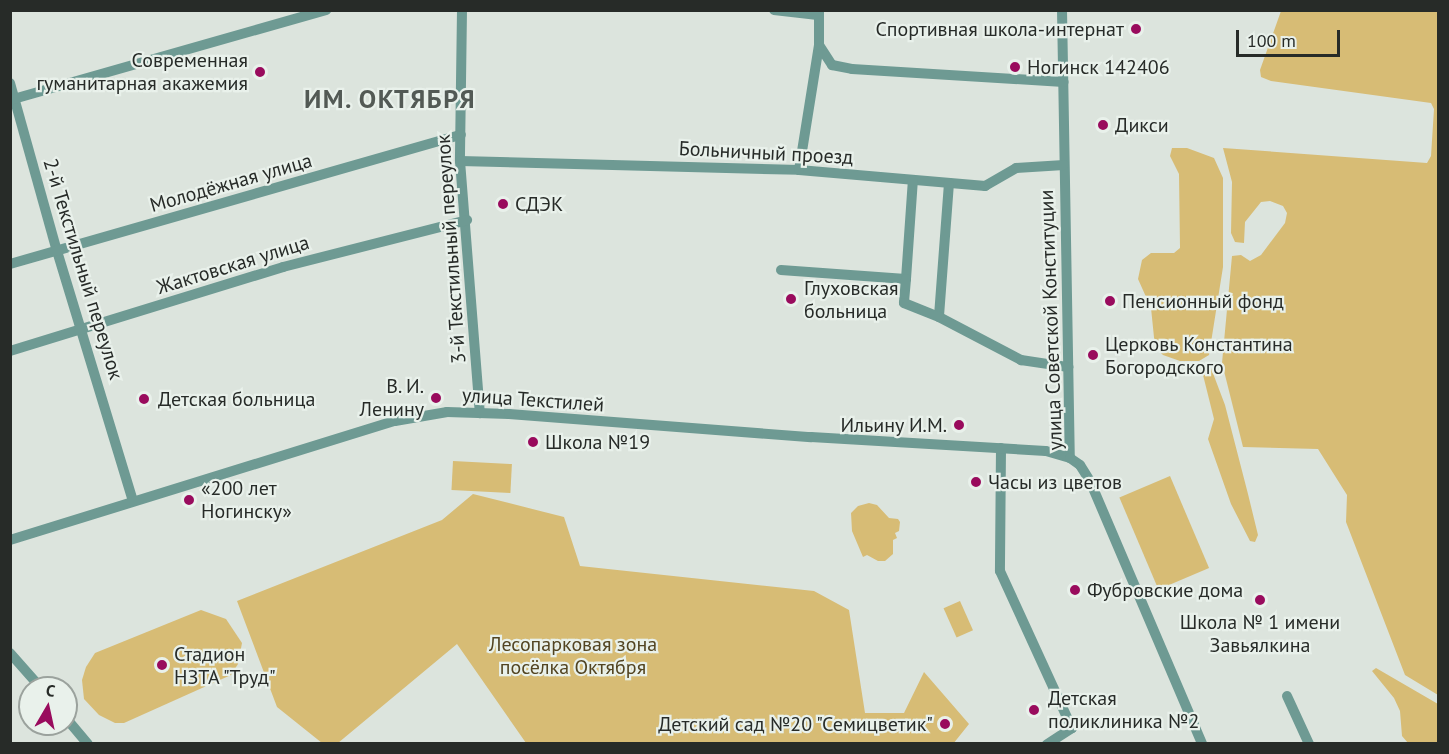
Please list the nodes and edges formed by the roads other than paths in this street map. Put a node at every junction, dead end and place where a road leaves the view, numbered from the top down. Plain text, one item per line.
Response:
1 (326, 10) edge
2 (462, 10) edge
3 (774, 10) edge
4 (1062, 10) edge
5 (819, 13) edge
6 (819, 45) junction
7 (1064, 82) junction
8 (10, 83) edge
9 (12, 99) edge
10 (461, 135) junction
11 (460, 161) junction
12 (1064, 165) junction
13 (799, 170) junction
14 (913, 180) junction
15 (949, 183) junction
16 (467, 220) junction
17 (57, 251) junction
18 (10, 264) edge
19 (781, 270) dead end
20 (906, 279) junction
21 (939, 317) junction
22 (81, 330) junction
23 (10, 351) edge
24 (1068, 367) junction
25 (480, 412) junction
26 (1001, 448) junction
27 (1070, 458) junction
28 (133, 501) junction
29 (10, 540) edge
30 (10, 653) edge
31 (30, 676) edge
32 (1287, 696) dead end
33 (78, 732) edge
34 (88, 744) edge
35 (1047, 744) edge
36 (1202, 744) edge
37 (1310, 744) edge

1 - 9 street
2 - 10 street, 3-й Текстильный переулок
3 - 5 street
4 - 7 street, улица Советской Конституции
5 - 6 street
6 - 7 street
6 - 13 street
7 - 12 street, улица Советской Конституции
8 - 9 street, 2-й Текстильный переулок
9 - 17 street, 2-й Текстильный переулок
10 - 11 street, 3-й Текстильный переулок
10 - 17 street, Молодёжная улица
11 - 13 street, Больничный проезд
11 - 16 street, 3-й Текстильный переулок
12 - 15 street, Больничный проезд
12 - 24 street, улица Советской Конституции
13 - 14 street, Больничный проезд
14 - 15 street, Больничный проезд
14 - 20 street
15 - 21 street
16 - 22 street, Жактовская улица
16 - 25 street, 3-й Текстильный переулок
17 - 18 street, Молодёжная улица
17 - 22 street, 2-й Текстильный переулок
19 - 20 street
20 - 21 street
21 - 24 street
22 - 23 street, Жактовская улица
22 - 28 street, 2-й Текстильный переулок
24 - 27 street, улица Советской Конституции
25 - 26 street, улица Текстилей
25 - 28 street, улица Текстилей
26 - 27 street, улица Текстилей
26 - 35 street
27 - 36 street, улица Советской Конституции
28 - 29 street, улица Текстилей
30 - 31 street
32 - 37 street
33 - 34 street

